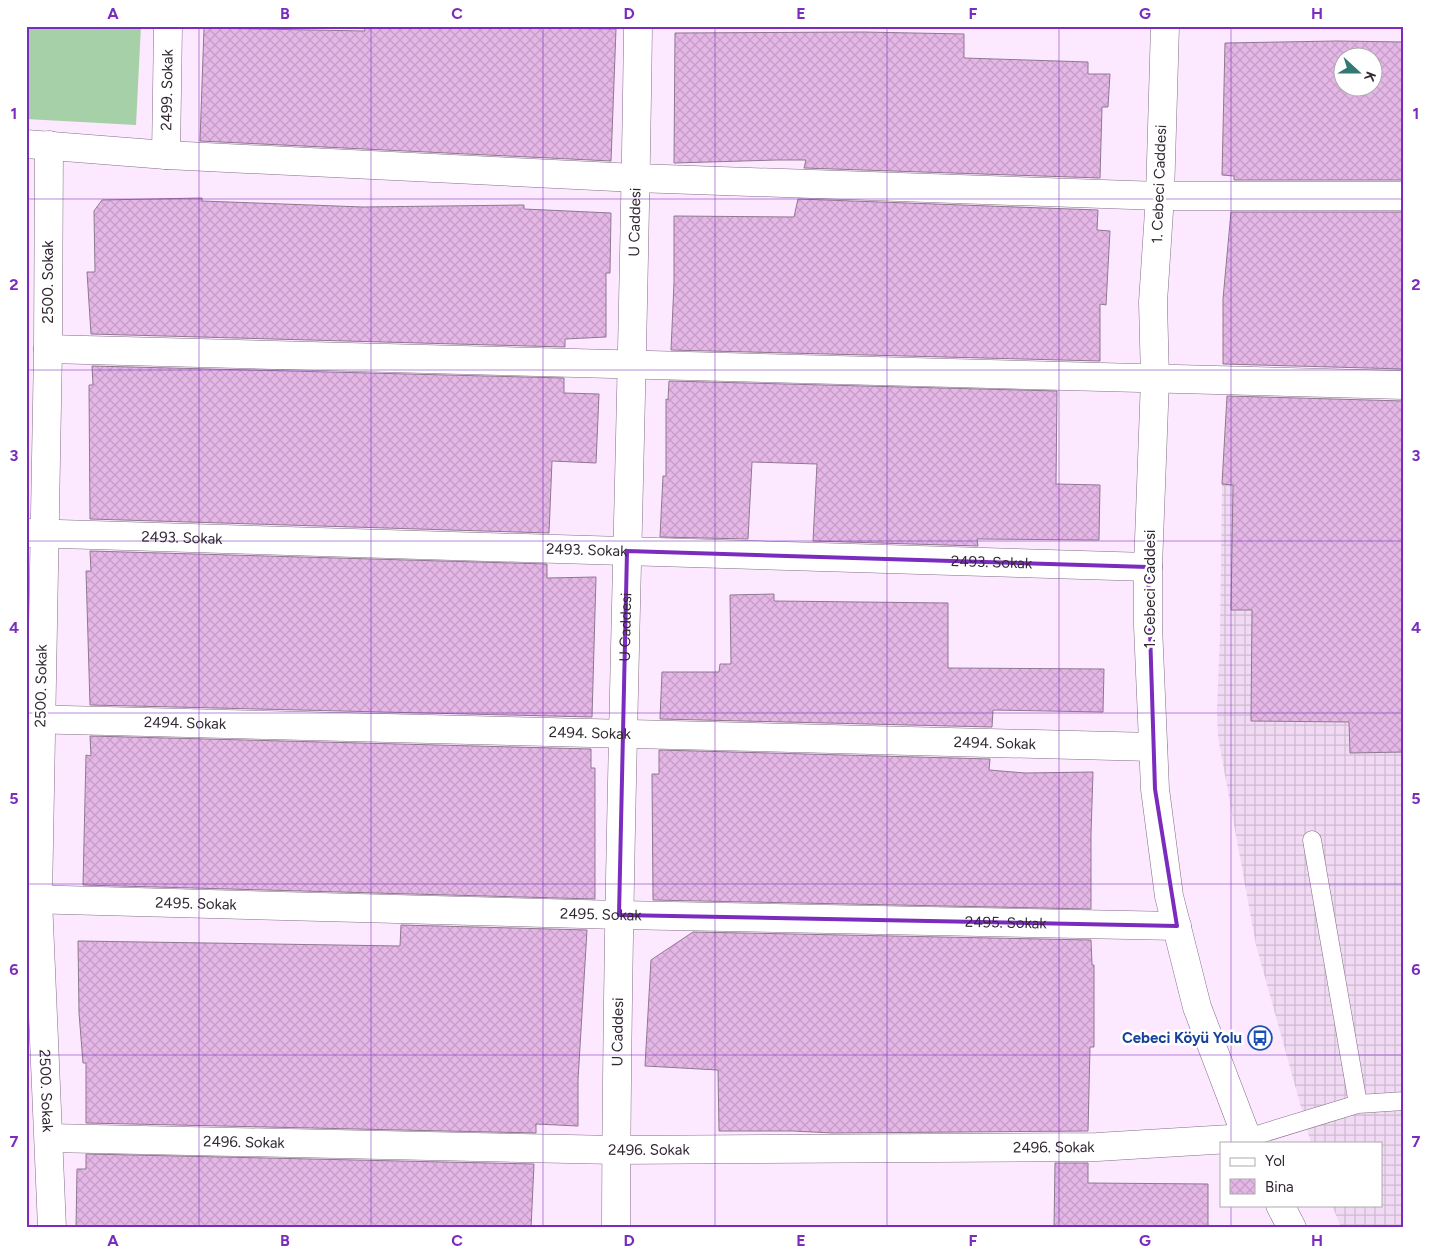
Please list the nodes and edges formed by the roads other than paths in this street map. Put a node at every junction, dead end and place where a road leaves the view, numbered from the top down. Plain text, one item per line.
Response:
1 (168, 26) edge
2 (638, 26) edge
3 (1165, 26) edge
4 (38, 144) edge
5 (166, 155) junction
6 (636, 178) junction
7 (1160, 196) junction
8 (1404, 196) edge
9 (48, 349) junction
10 (633, 364) junction
11 (1155, 379) junction
12 (1404, 385) edge
13 (35, 533) edge
14 (627, 551) junction
15 (1148, 567) junction
16 (34, 719) edge
17 (624, 733) junction
18 (1153, 747) junction
19 (1312, 840) dead end
20 (32, 899) edge
21 (620, 915) junction
22 (1176, 926) junction
23 (1404, 1101) edge
24 (37, 1102) edge
25 (1358, 1104) junction
26 (49, 1138) junction
27 (1248, 1141) edge
28 (1220, 1142) edge
29 (1223, 1142) edge
30 (616, 1150) junction
31 (1266, 1206) edge
32 (1281, 1206) edge
33 (52, 1228) edge
34 (616, 1228) edge
35 (1272, 1228) edge
36 (1292, 1228) edge

1 - 5 street, 2499. Sokak
2 - 6 street, U Caddesi
3 - 7 street, 1. Cebeci Caddesi
4 - 5 street
4 - 9 street, 2500. Sokak
5 - 6 street
6 - 7 street
6 - 10 street, U Caddesi
7 - 8 street
7 - 11 street, 1. Cebeci Caddesi
9 - 10 street
9 - 13 street, 2500. Sokak
10 - 11 street
10 - 14 street, U Caddesi
11 - 12 street
11 - 15 street, 1. Cebeci Caddesi
13 - 14 street, 2493. Sokak
13 - 16 street, 2500. Sokak
14 - 15 street, 2493. Sokak
14 - 17 street, U Caddesi
15 - 18 street, 1. Cebeci Caddesi
16 - 17 street, 2494. Sokak
16 - 20 street, 2500. Sokak
17 - 18 street, 2494. Sokak
17 - 21 street, U Caddesi
18 - 22 street, 1. Cebeci Caddesi
19 - 25 lane
20 - 21 street, 2495. Sokak
20 - 24 street, 2500. Sokak
21 - 22 street, 2495. Sokak
21 - 30 street, U Caddesi
22 - 27 street, 1. Cebeci Caddesi
23 - 25 lane
24 - 26 street, 2500. Sokak
25 - 27 lane
26 - 30 street, 2496. Sokak
26 - 33 street, 2500. Sokak
27 - 29 street, 2496. Sokak
28 - 30 street, 2496. Sokak
30 - 34 street, U Caddesi
31 - 35 street
32 - 36 street

